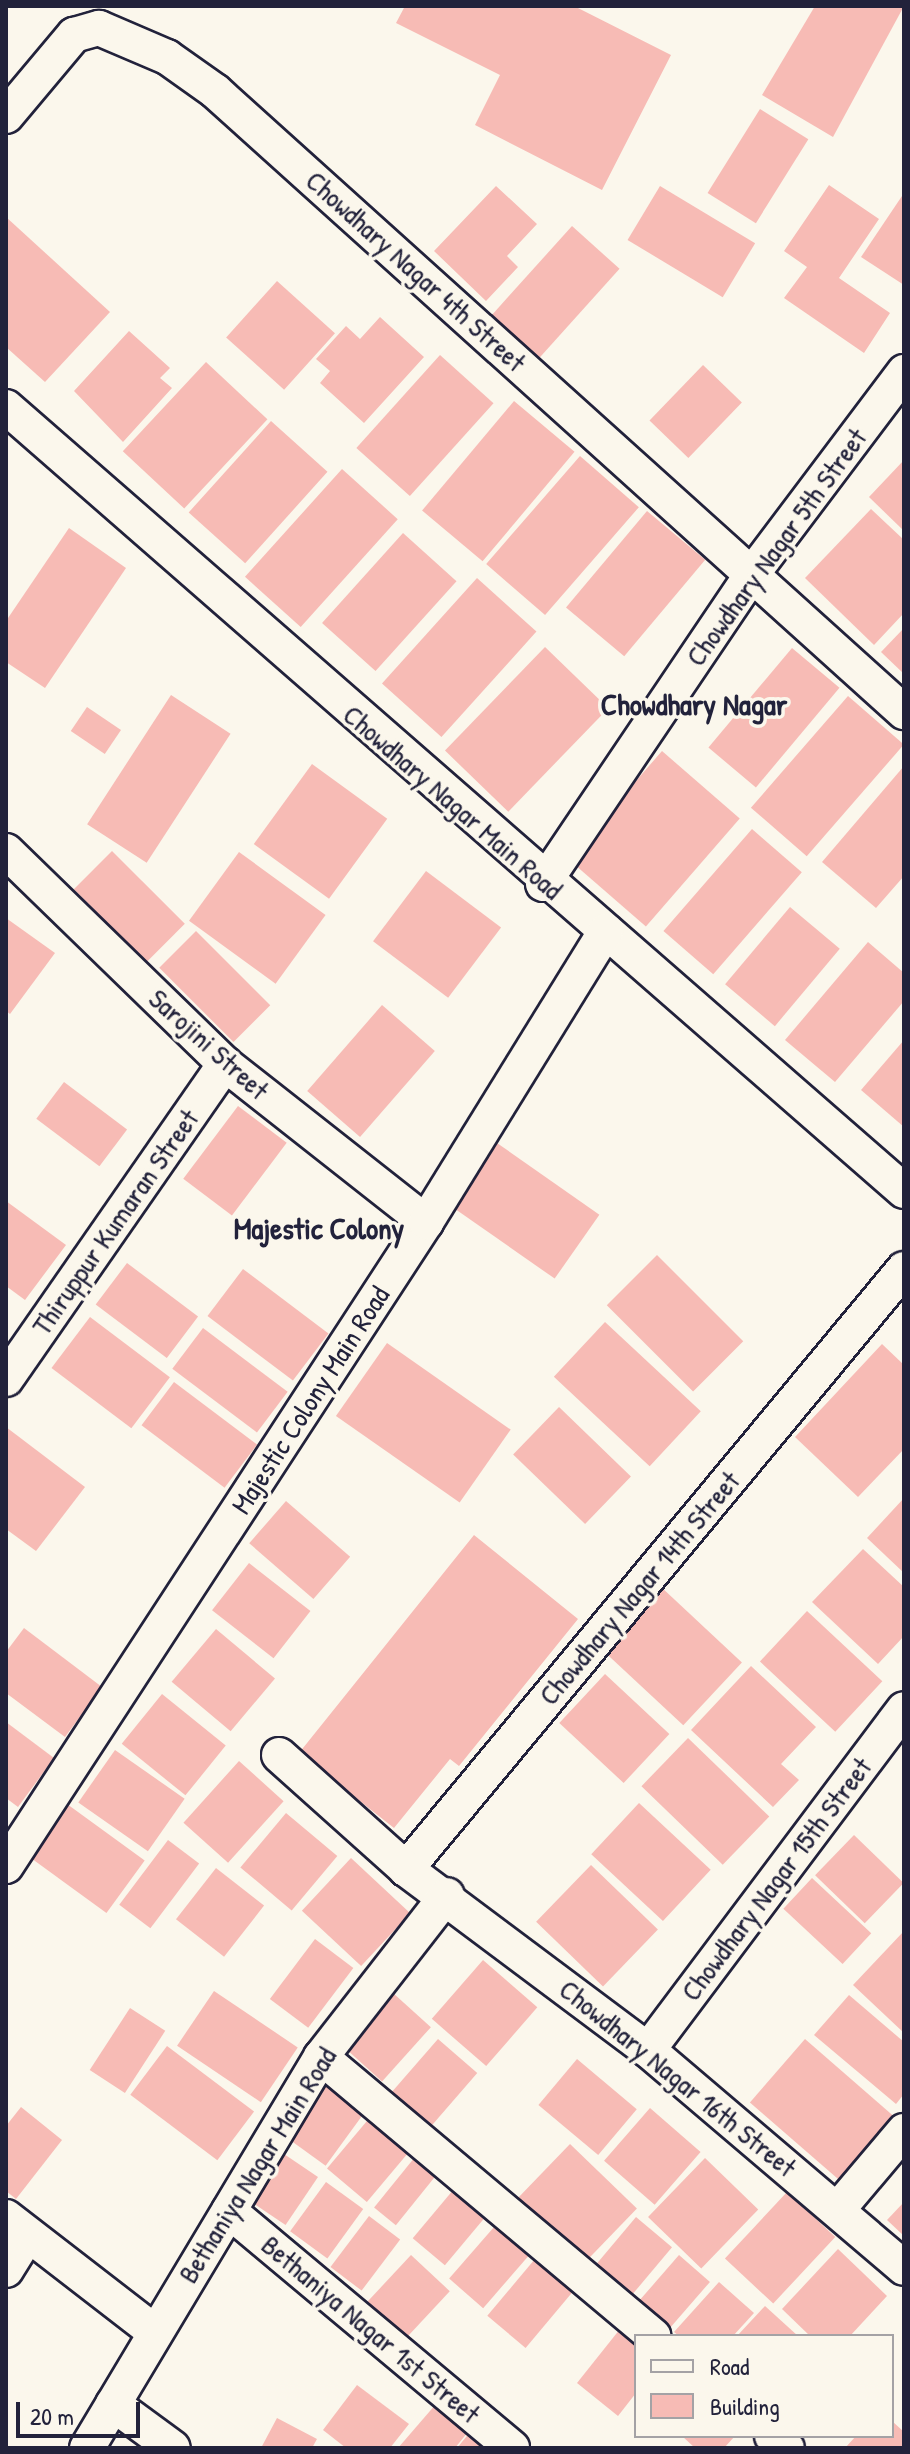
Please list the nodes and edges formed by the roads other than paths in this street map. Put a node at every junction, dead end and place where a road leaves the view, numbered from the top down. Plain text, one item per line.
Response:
1 (6, 116) edge
2 (904, 372) edge
3 (6, 407) edge
4 (752, 574) junction
5 (904, 712) edge
6 (7, 854) edge
7 (543, 884) junction
8 (606, 931) junction
9 (225, 1064) junction
10 (904, 1191) edge
11 (426, 1222) junction
12 (904, 1269) edge
13 (6, 1379) edge
14 (904, 1709) edge
15 (279, 1755) dead end
16 (6, 1866) edge
17 (406, 1869) junction
18 (447, 1895) junction
19 (648, 2050) junction
20 (321, 2057) junction
21 (904, 2131) edge
22 (839, 2208) junction
23 (229, 2211) junction
24 (17, 2227) edge
25 (904, 2268) edge
26 (6, 2270) edge
27 (155, 2332) junction
28 (651, 2334) edge
29 (113, 2404) junction
30 (87, 2448) edge
31 (173, 2448) edge
32 (512, 2448) edge

1 - 4 street, Chowdhary Nagar 4th Street
2 - 4 street, Chowdhary Nagar 5th Street
3 - 7 street, Chowdhary Nagar Main Road
4 - 5 street, Chowdhary Nagar 4th Street
4 - 7 street, Chowdhary Nagar 5th Street
6 - 9 street, Sarojini Street
7 - 8 street, Chowdhary Nagar Main Road
8 - 10 street, Chowdhary Nagar Main Road
8 - 11 street, Majestic Colony Main Road
9 - 11 street, Sarojini Street
9 - 13 street, Thiruppur Kumaran Street
11 - 16 street, Majestic Colony Main Road
12 - 17 street, Chowdhary Nagar 14th Street
14 - 19 street, Chowdhary Nagar 15th Street
15 - 17 street
17 - 18 street
18 - 19 street, Chowdhary Nagar 16th Street
18 - 20 street, Bethaniya Nagar Main Road
19 - 22 street, Chowdhary Nagar 16th Street
20 - 23 street, Bethaniya Nagar Main Road
20 - 28 street
21 - 22 street
22 - 25 street, Chowdhary Nagar 16th Street
23 - 27 street, Bethaniya Nagar Main Road
23 - 32 street, Bethaniya Nagar 1st Street
24 - 26 street
24 - 27 street
27 - 29 street, Bethaniya Nagar Main Road
29 - 30 street, Bethaniya Nagar Main Road
29 - 31 street

